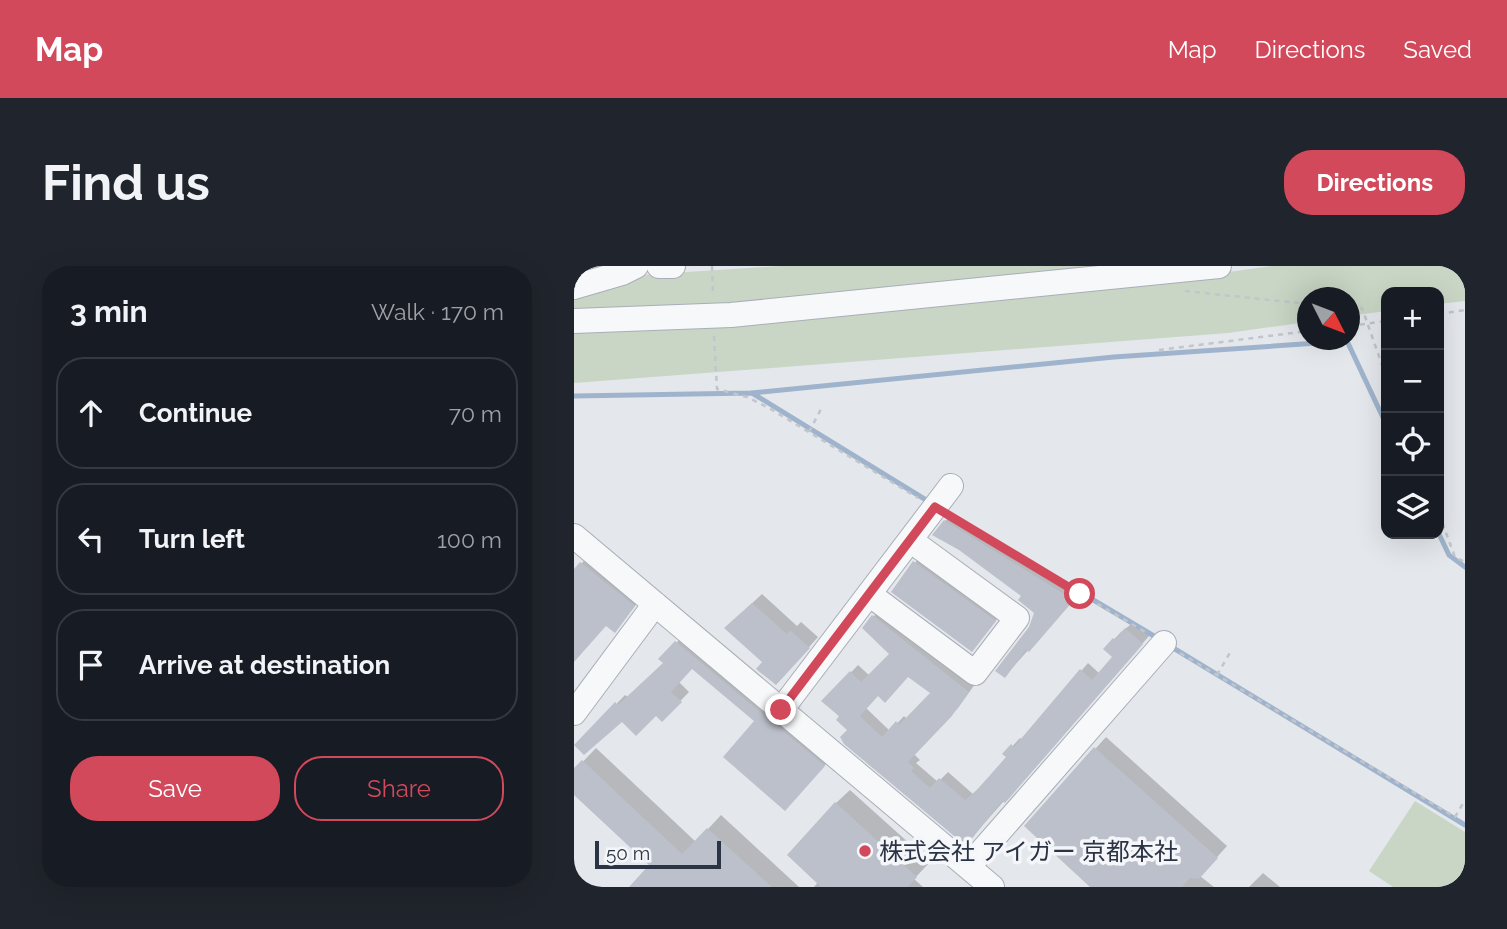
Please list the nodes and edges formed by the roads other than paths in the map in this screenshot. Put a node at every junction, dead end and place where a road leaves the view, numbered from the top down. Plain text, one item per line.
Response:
1 (636, 266) edge
2 (660, 266) edge
3 (673, 266) edge
4 (1219, 266) edge
5 (574, 287) edge
6 (574, 321) edge
7 (951, 486) dead end
8 (574, 536) edge
9 (910, 540) junction
10 (869, 594) junction
11 (655, 604) junction
12 (1164, 643) road end
13 (781, 710) junction
14 (574, 713) edge
15 (968, 867) junction
16 (992, 887) edge

1 - 5 street
2 - 3 street
4 - 6 street
7 - 9 street
8 - 11 street
9 - 10 street
9 - 10 street
10 - 13 street
11 - 13 street
11 - 14 street
12 - 15 street
13 - 15 street
15 - 16 street

